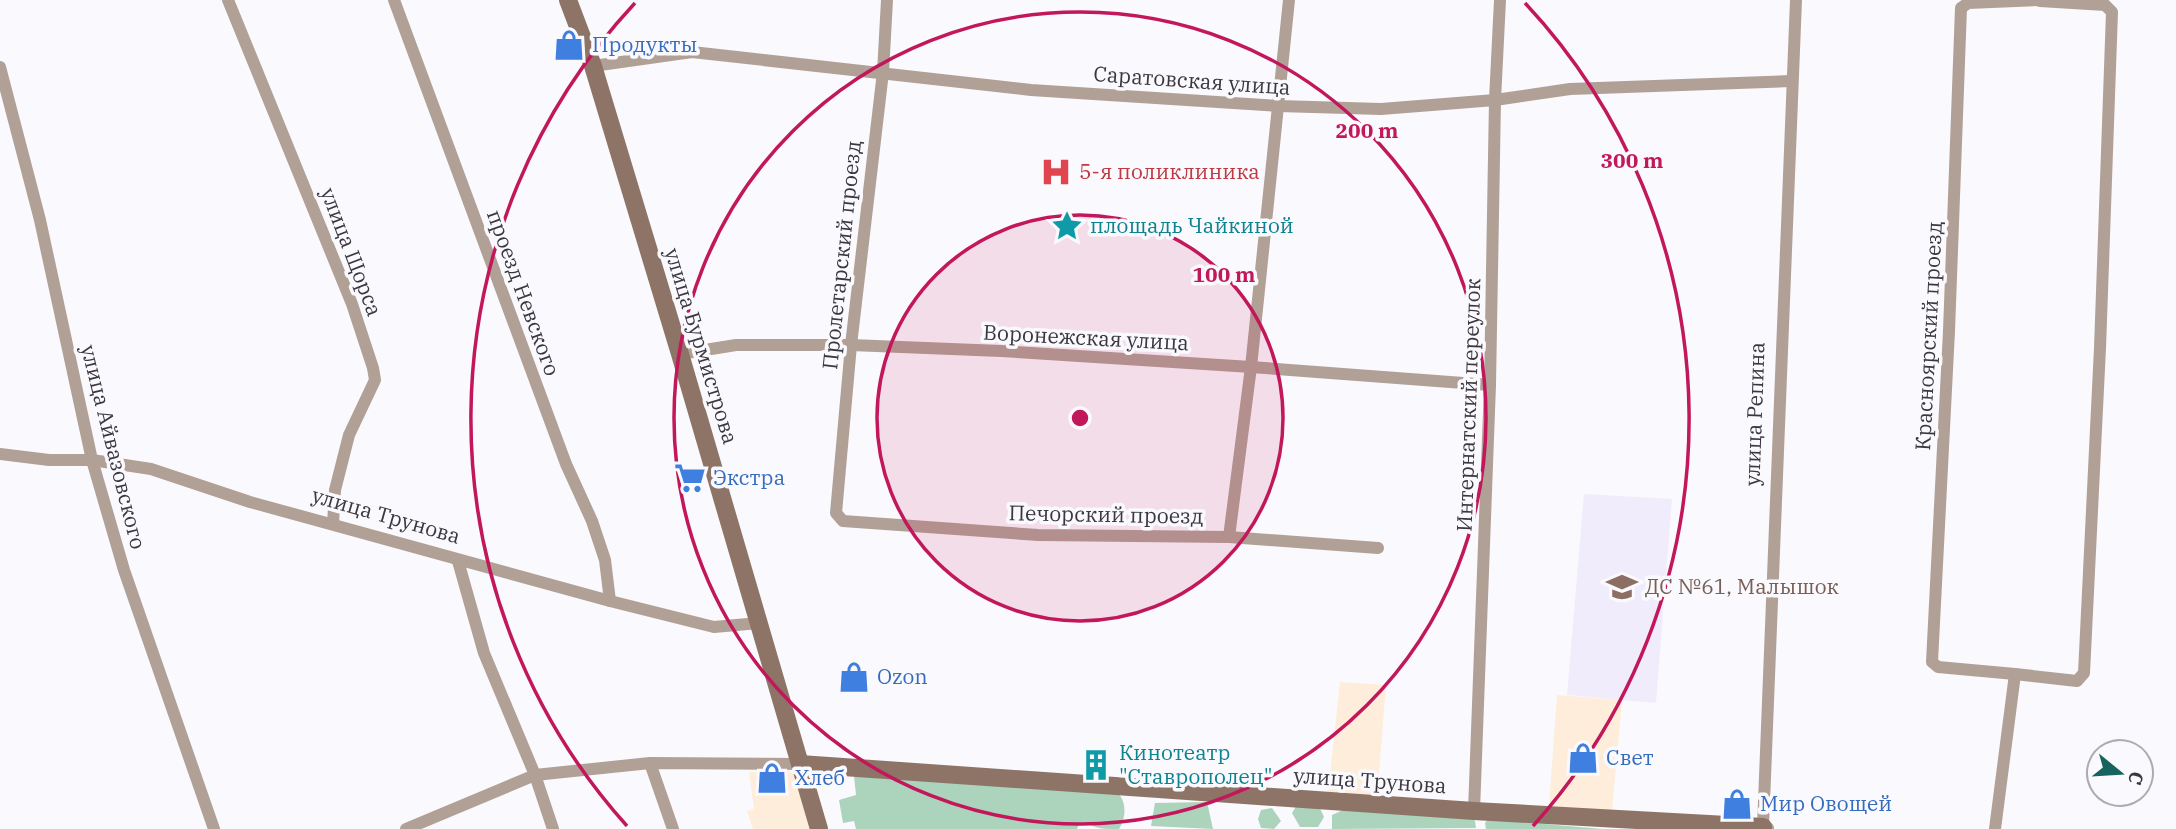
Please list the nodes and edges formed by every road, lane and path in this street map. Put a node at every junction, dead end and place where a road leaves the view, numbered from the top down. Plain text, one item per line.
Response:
1 (228, 0) edge
2 (394, 0) edge
3 (568, 0) edge
4 (887, 0) edge
5 (1289, 0) edge
6 (1500, 0) edge
7 (1796, 0) edge
8 (2040, 1) edge
9 (593, 66) junction
10 (0, 67) edge
11 (883, 72) junction
12 (1791, 81) junction
13 (1495, 100) junction
14 (1278, 106) junction
15 (850, 345) junction
16 (680, 354) junction
17 (1251, 366) junction
18 (1490, 385) junction
19 (0, 454) edge
20 (92, 460) junction
21 (836, 513) joint
22 (332, 524) junction
23 (1229, 537) junction
24 (1378, 548) dead end
25 (458, 561) junction
26 (610, 601) junction
27 (759, 623) junction
28 (2015, 674) junction
29 (650, 763) junction
30 (800, 764) junction
31 (535, 775) junction
32 (1474, 811) junction
33 (1765, 828) edge
34 (214, 829) edge
35 (406, 829) edge
36 (553, 829) edge
37 (673, 829) edge
38 (819, 829) edge
39 (1995, 829) edge

1 - 22 street, улица Щорса
2 - 26 street, проезд Невского
3 - 9 street, улица Бурмистрова
4 - 11 street, Пролетарский проезд
5 - 14 street
6 - 13 street, Интернатский переулок
7 - 12 street, улица Репина
8 - 28 street, Красноярский проезд
8 - 28 street, Красноярский проезд
9 - 11 street, Саратовская улица
9 - 16 street, улица Бурмистрова
10 - 20 street, улица Айвазовского
11 - 14 street, Саратовская улица
11 - 15 street, Пролетарский проезд
12 - 13 street, Саратовская улица
12 - 33 street, улица Репина
13 - 14 street, Саратовская улица
13 - 18 street, Интернатский переулок
14 - 17 street
15 - 16 street, Воронежская улица
15 - 17 street, Воронежская улица
15 - 21 street, Пролетарский проезд
16 - 27 street, улица Бурмистрова
17 - 18 street, Воронежская улица
17 - 23 street
18 - 32 street, Интернатский переулок
19 - 20 street, улица Трунова
20 - 22 street, улица Трунова
20 - 34 street, улица Айвазовского
21 - 23 street, Печорский проезд
22 - 25 street, улица Трунова
23 - 24 street, Печорский проезд
25 - 26 street, улица Трунова
25 - 31 street
26 - 27 street, улица Трунова
27 - 30 street, улица Бурмистрова
28 - 39 street
29 - 30 street
29 - 31 street
29 - 37 street
30 - 32 street, улица Трунова
30 - 38 street, улица Бурмистрова
31 - 35 street
31 - 36 street
32 - 33 street, улица Трунова

